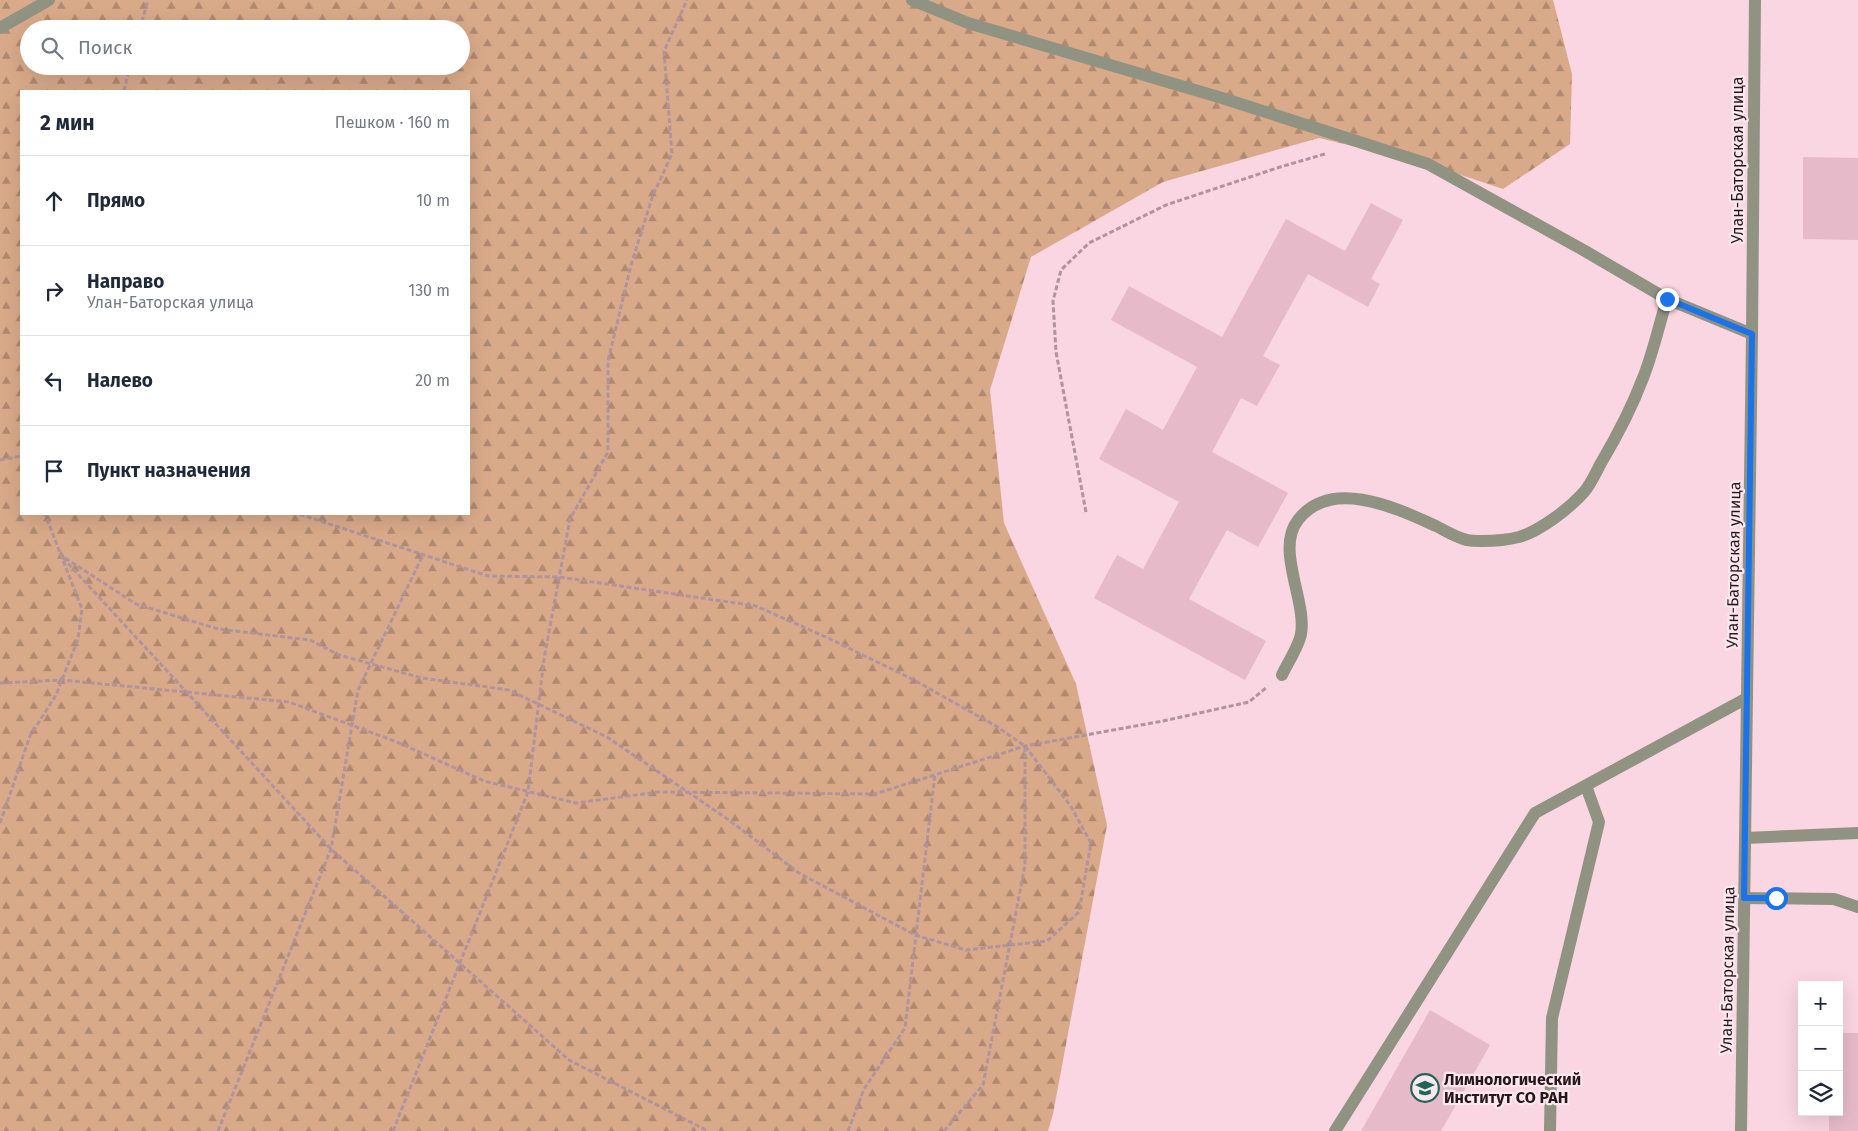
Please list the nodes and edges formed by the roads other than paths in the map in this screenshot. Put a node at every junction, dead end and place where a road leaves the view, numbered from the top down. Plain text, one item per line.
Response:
1 (49, 0) edge
2 (912, 0) edge
3 (1755, 0) edge
4 (0, 28) edge
5 (1667, 299) junction
6 (1752, 334) junction
7 (1282, 675) road end
8 (1747, 698) junction
9 (1586, 786) junction
10 (1858, 833) edge
11 (1745, 838) junction
12 (1744, 898) junction
13 (1858, 907) edge
14 (1335, 1131) edge
15 (1550, 1131) edge
16 (1741, 1131) edge

1 - 4 street
2 - 5 street
3 - 6 street, Улан-Баторская улица
5 - 6 street
5 - 7 street
6 - 8 street, Улан-Баторская улица
8 - 9 street
8 - 11 street, Улан-Баторская улица
9 - 14 street
9 - 15 street
10 - 11 street
11 - 12 street, Улан-Баторская улица
12 - 13 street
12 - 16 street, Улан-Баторская улица

